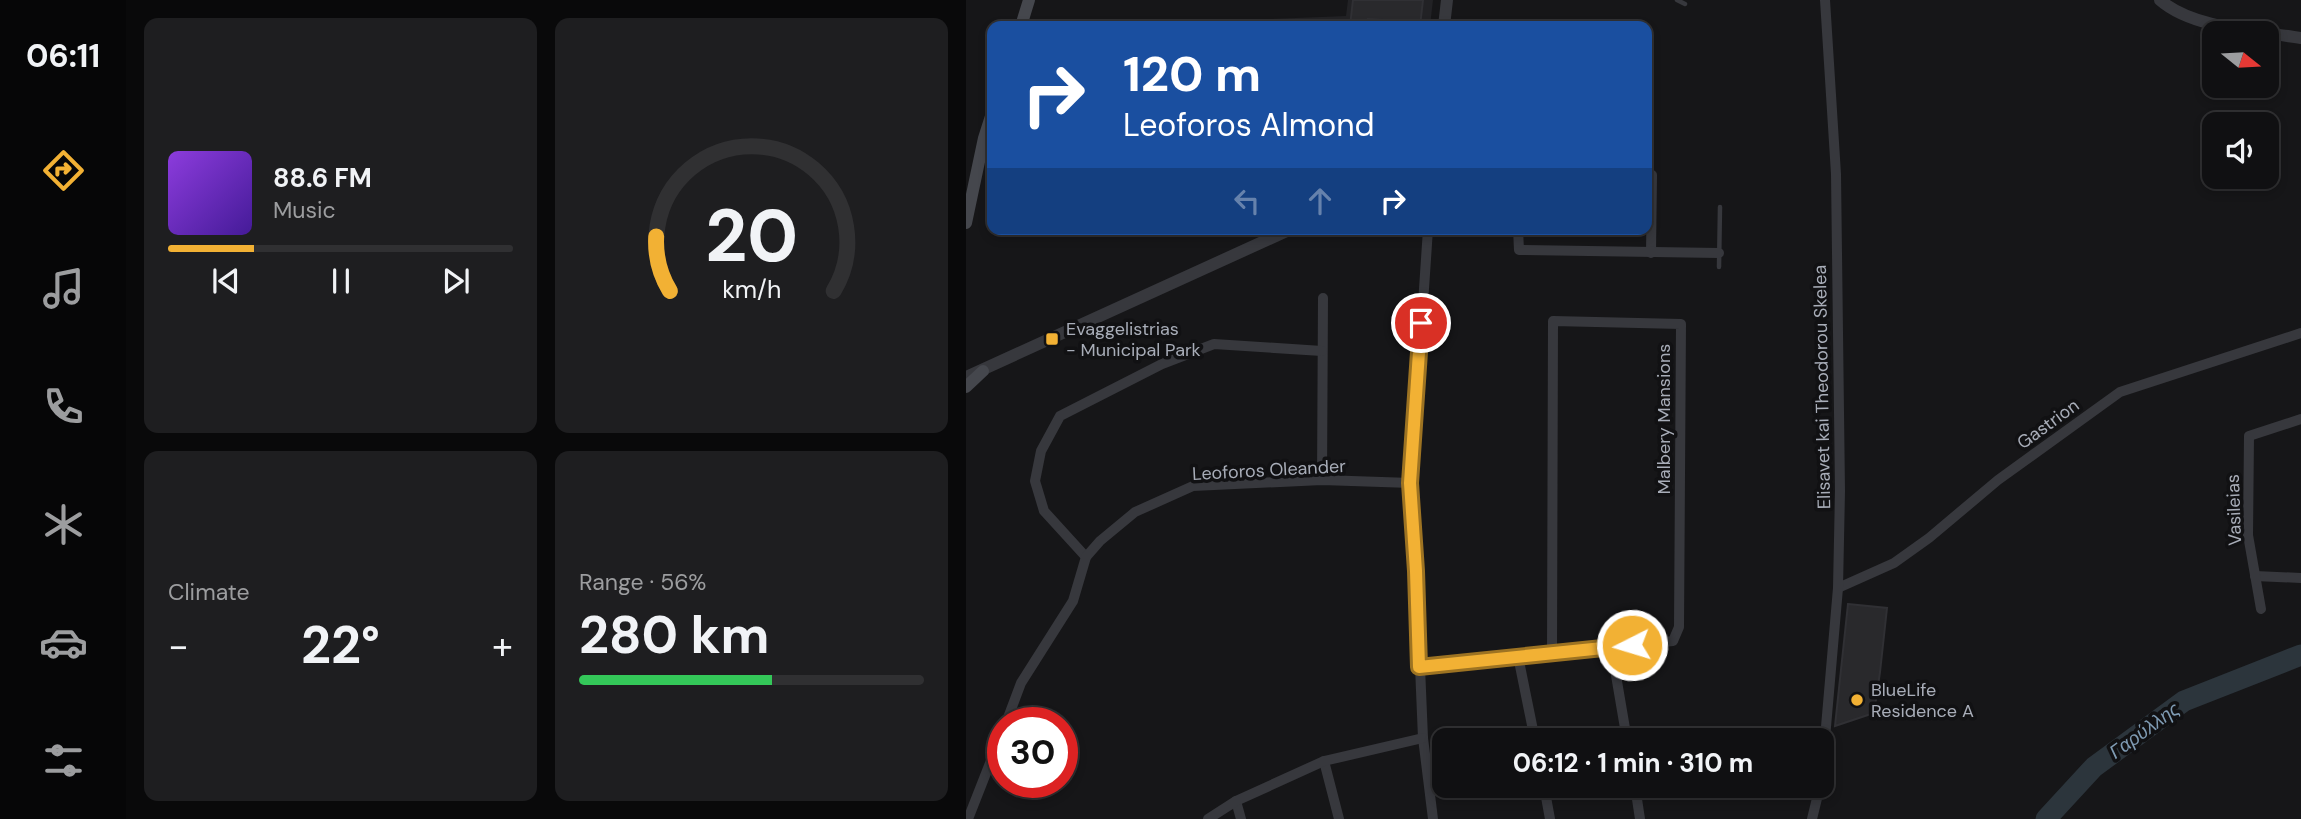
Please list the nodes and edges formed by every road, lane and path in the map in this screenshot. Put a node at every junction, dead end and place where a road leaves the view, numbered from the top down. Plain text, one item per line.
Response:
1 (1029, 0) edge
2 (1447, 0) edge
3 (1677, 0) edge
4 (1825, 0) edge
5 (2160, 0) edge
6 (1685, 4) dead end
7 (1023, 21) edge
8 (1445, 21) edge
9 (2301, 38) edge
10 (987, 129) edge
11 (1720, 207) dead end
12 (966, 223) edge
13 (1278, 235) edge
14 (1428, 235) edge
15 (1518, 235) edge
16 (1651, 235) edge
17 (1651, 253) junction
18 (1719, 253) junction
19 (1719, 267) dead end
20 (1323, 298) dead end
21 (2301, 333) edge
22 (1322, 351) junction
23 (966, 368) edge
24 (983, 371) junction
25 (966, 377) edge
26 (966, 387) edge
27 (2301, 419) edge
28 (1322, 480) junction
29 (1410, 483) junction
30 (1086, 557) junction
31 (2255, 576) junction
32 (2301, 578) edge
33 (1838, 588) junction
34 (2261, 609) dead end
35 (1611, 646) junction
36 (1552, 653) junction
37 (1518, 656) junction
38 (1419, 667) junction
39 (1012, 707) edge
40 (1533, 728) edge
41 (1625, 728) edge
42 (1826, 728) edge
43 (1423, 738) junction
44 (1324, 761) junction
45 (987, 771) edge
46 (1546, 798) edge
47 (1637, 798) edge
48 (1817, 798) edge
49 (1236, 801) junction
50 (968, 819) edge
51 (1208, 819) edge
52 (1241, 819) edge
53 (1339, 819) edge
54 (1433, 819) edge
55 (1550, 819) edge
56 (1640, 819) edge
57 (1812, 819) edge

1 - 7 main road
2 - 8 street
3 - 6 lane
4 - 33 street, Elisavet kai Theodorou Skelea
5 - 9 street
10 - 12 main road
11 - 18 lane
13 - 24 street
14 - 29 street
15 - 17 street
16 - 17 street
17 - 18 street
18 - 19 lane
20 - 22 street
21 - 33 street, Gastrion
22 - 28 street
22 - 30 street
23 - 24 street
24 - 25 street
24 - 26 main road
27 - 31 street, Vasileias
28 - 29 street, Leoforos Oleander
28 - 30 street, Leoforos Oleander
29 - 38 street
30 - 39 street, Leoforos Oleander
31 - 32 street
31 - 34 street, Vasileias
33 - 42 street, Elisavet kai Theodorou Skelea
35 - 36 street, Malbery Mansions
35 - 36 street, Malbery Mansions
35 - 41 street
36 - 37 street, Malbery Mansions
37 - 38 street, Malbery Mansions
37 - 40 street
38 - 43 street
43 - 44 street
43 - 54 street
44 - 49 street
44 - 53 street
45 - 50 street
46 - 55 street
47 - 56 street
48 - 57 street
49 - 51 street
49 - 52 street

